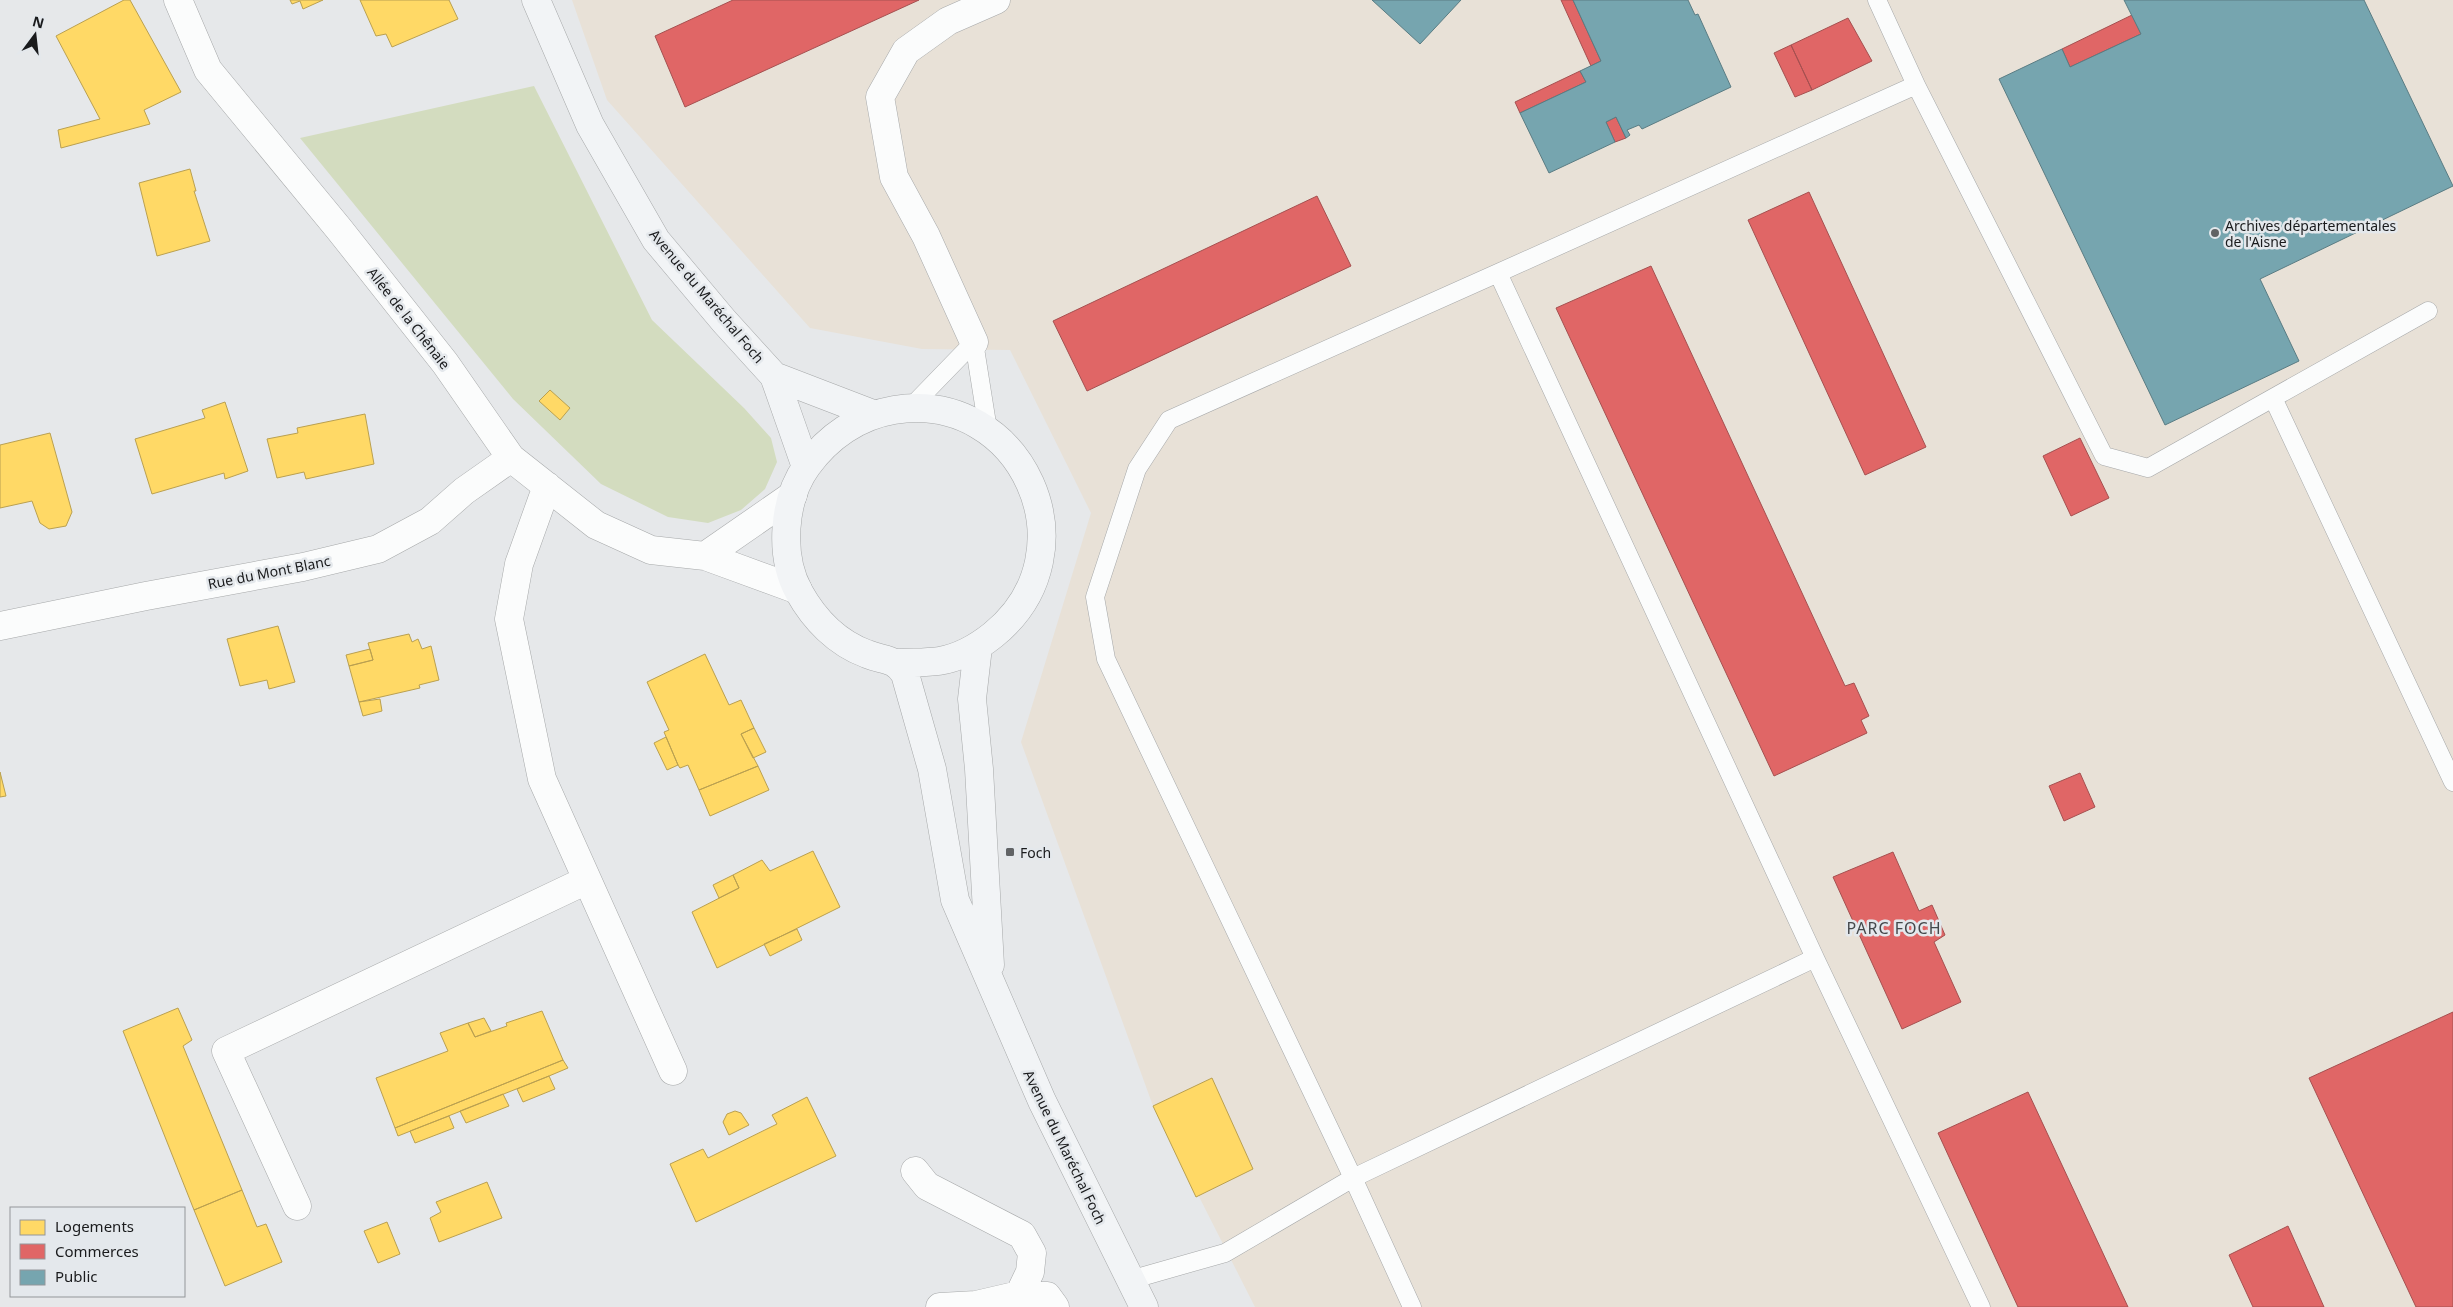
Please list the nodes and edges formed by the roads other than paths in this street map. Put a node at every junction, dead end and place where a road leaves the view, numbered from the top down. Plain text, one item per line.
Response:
1 (178, 0) edge
2 (536, 0) edge
3 (996, 0) edge
4 (1878, 0) edge
5 (1916, 85) junction
6 (1498, 273) junction
7 (2428, 311) dead end
8 (974, 342) junction
9 (774, 376) junction
10 (2273, 398) junction
11 (910, 407) junction
12 (873, 414) junction
13 (988, 430) junction
14 (511, 458) junction
15 (806, 467) junction
16 (547, 486) junction
17 (793, 495) junction
18 (704, 556) junction
19 (798, 590) junction
20 (0, 626) edge
21 (978, 647) junction
22 (898, 663) junction
23 (2453, 782) edge
24 (587, 880) junction
25 (1815, 958) junction
26 (991, 984) junction
27 (673, 1071) dead end
28 (916, 1171) dead end
29 (1353, 1178) junction
30 (297, 1206) dead end
31 (1130, 1280) junction
32 (1019, 1295) junction
33 (940, 1307) edge
34 (1055, 1307) edge
35 (1144, 1307) edge
36 (1412, 1307) edge
37 (1981, 1307) edge

1 - 14 street, Allée de la Chênaie
2 - 9 main road, Avenue du Maréchal Foch
3 - 8 street
4 - 5 lane
5 - 6 lane
5 - 10 lane
6 - 25 lane
6 - 29 lane
7 - 10 lane
8 - 11 lane
8 - 13 lane
9 - 12 main road
9 - 15 main road
10 - 23 lane
11 - 12 main road
11 - 13 main road
12 - 15 main road
13 - 21 main road
14 - 16 street, Allée de la Chênaie
14 - 20 street, Rue du Mont Blanc
15 - 17 main road
16 - 18 street, Allée de la Chênaie
16 - 24 street
17 - 18 street
17 - 19 main road
18 - 19 street, Allée de la Chênaie
19 - 22 main road
21 - 22 main road
21 - 26 main road
22 - 26 main road, Avenue du Maréchal Foch
24 - 27 street
24 - 30 street
25 - 29 lane
25 - 37 lane
26 - 31 main road, Avenue du Maréchal Foch
28 - 32 street
29 - 31 lane
29 - 36 lane
31 - 35 main road, Avenue du Maréchal Foch
32 - 33 street
32 - 34 street

